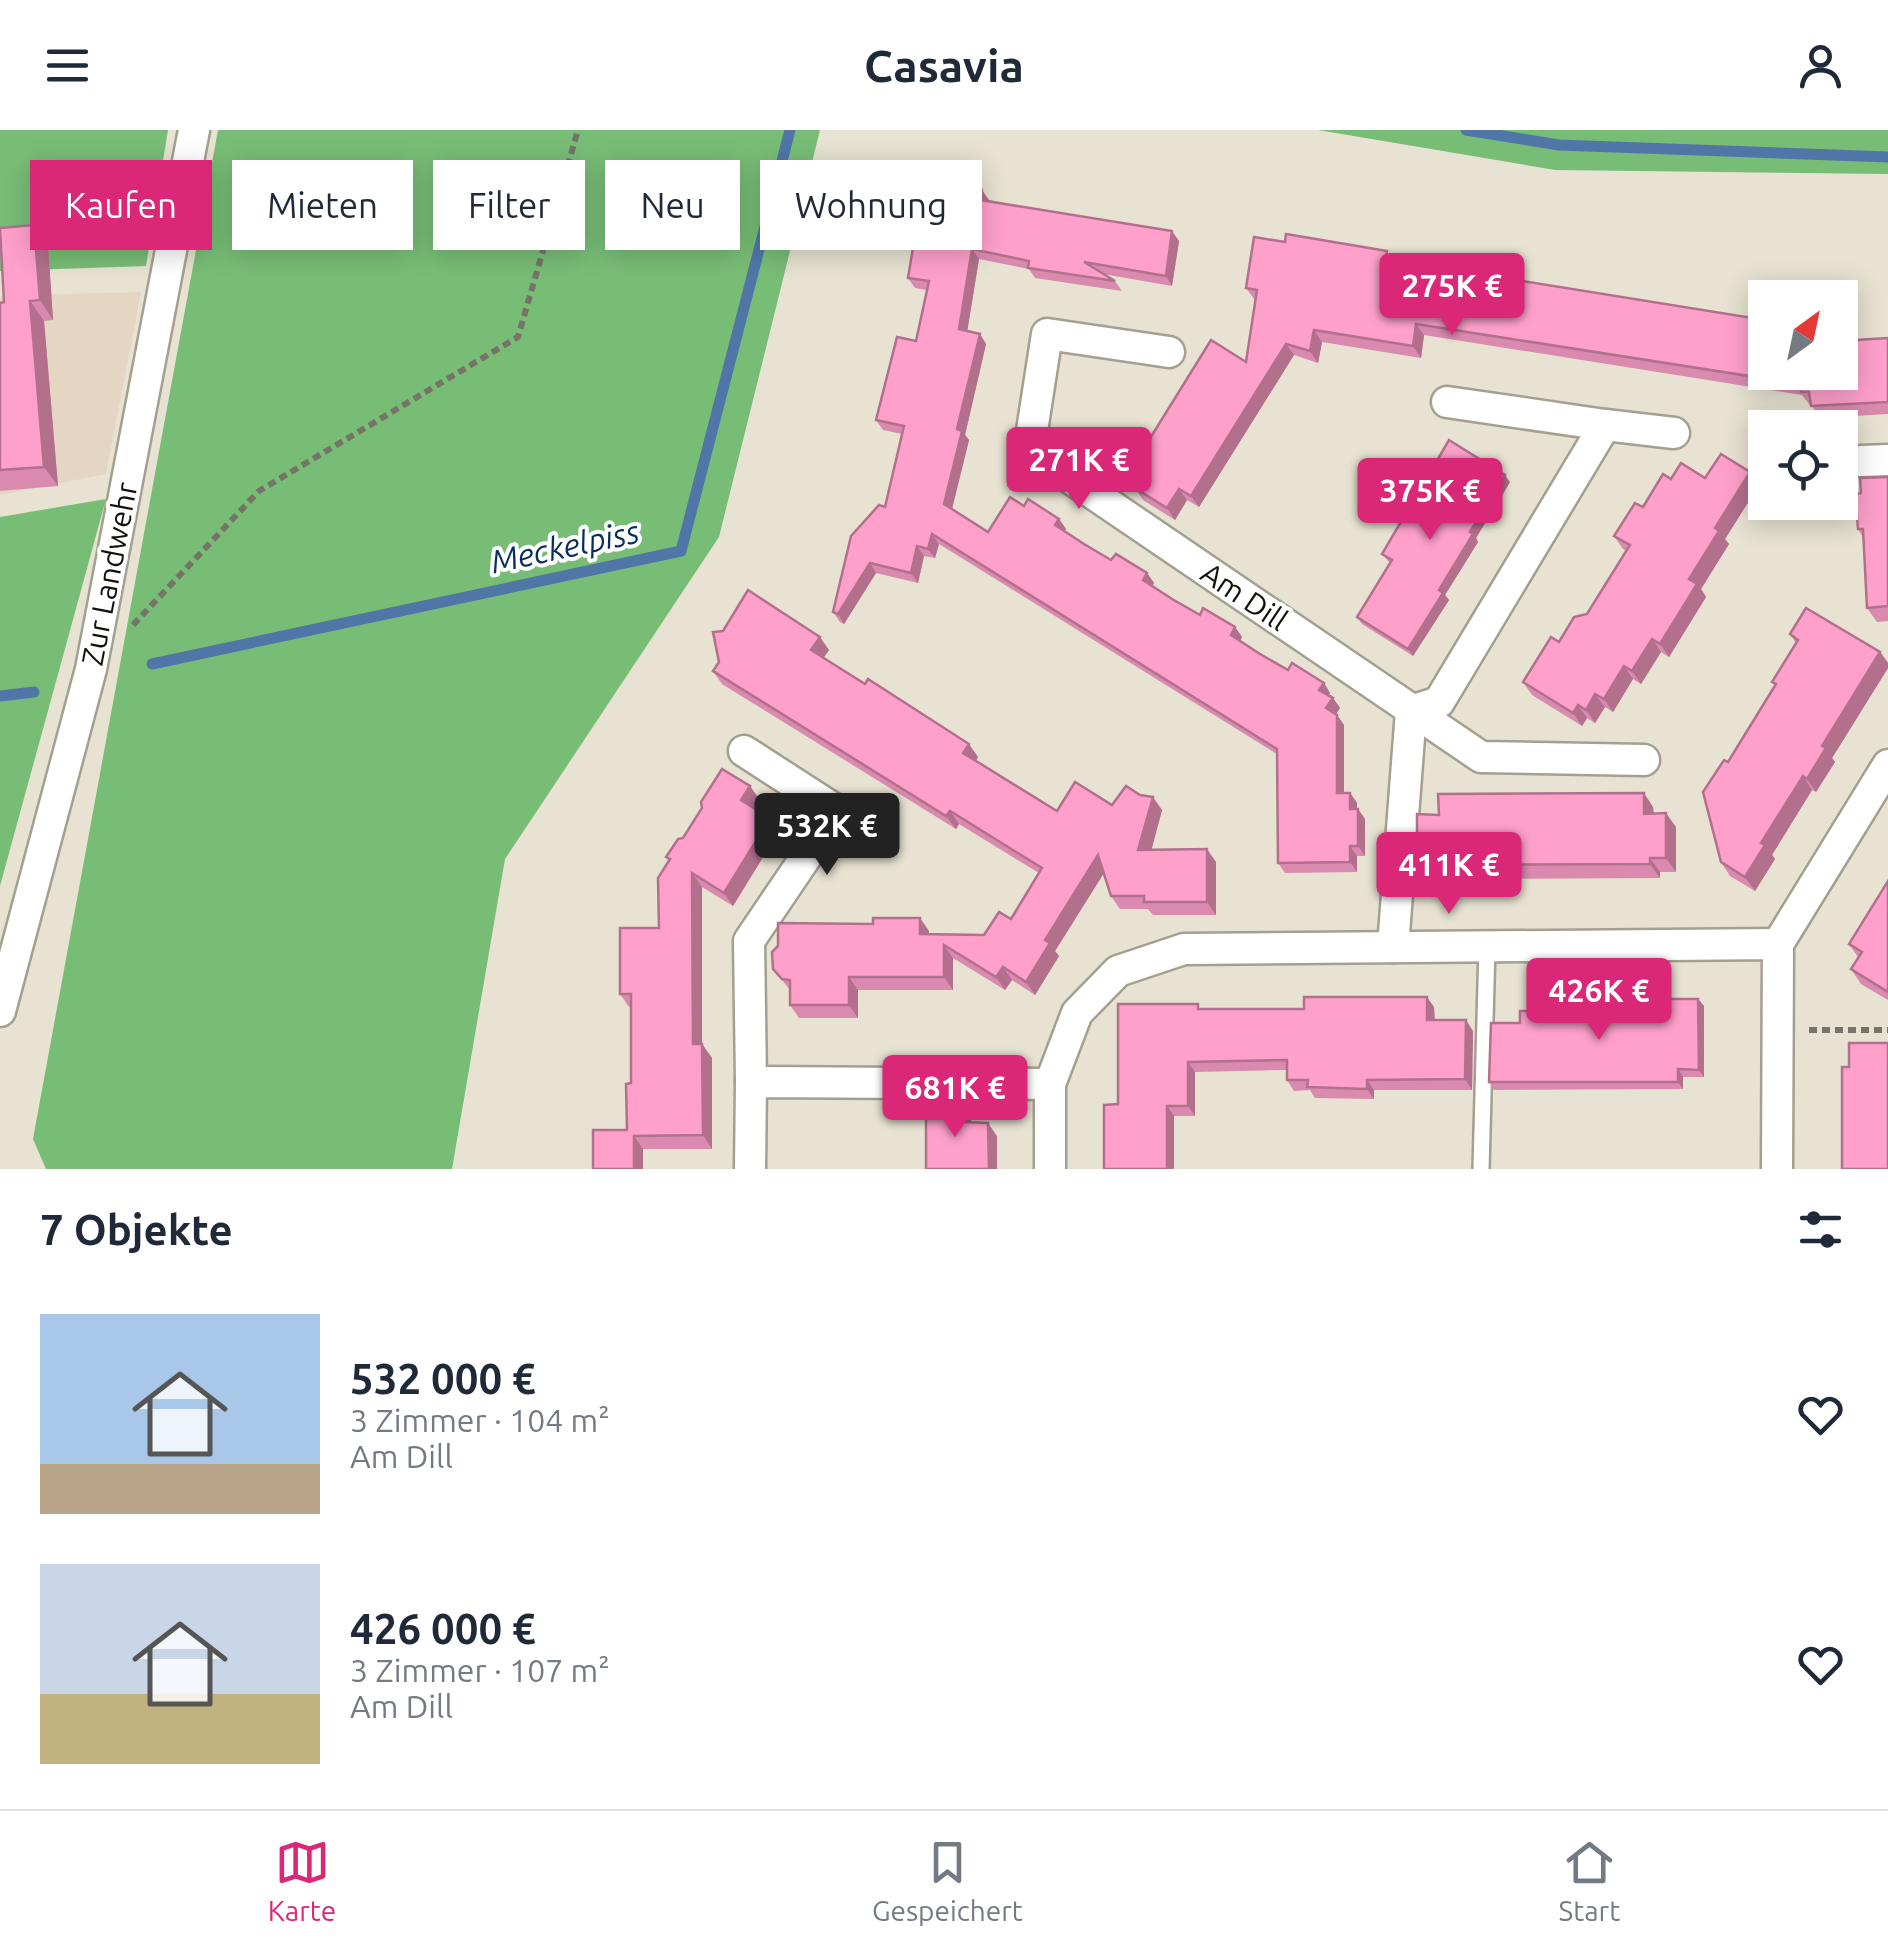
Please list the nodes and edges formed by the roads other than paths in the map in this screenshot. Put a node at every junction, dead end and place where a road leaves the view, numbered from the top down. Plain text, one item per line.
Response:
1 (194, 130) edge
2 (1168, 352) dead end
3 (1447, 402) dead end
4 (1605, 425) junction
5 (1674, 433) dead end
6 (1412, 711) junction
7 (744, 751) dead end
8 (1644, 760) dead end
9 (1888, 765) edge
10 (1778, 944) junction
11 (1487, 946) junction
12 (1393, 947) junction
13 (0, 1011) edge
14 (751, 1082) junction
15 (1050, 1084) junction
16 (750, 1169) edge
17 (1050, 1169) edge
18 (1482, 1169) edge
19 (1777, 1169) edge

1 - 13 street, Zur Landwehr
2 - 6 street, Am Dill
3 - 4 street
4 - 5 street
4 - 6 street
6 - 8 street, Am Dill
6 - 12 street
7 - 14 street
9 - 10 street
10 - 11 street
10 - 19 street
11 - 12 street
11 - 18 lane
12 - 15 street
14 - 15 street
14 - 16 street
15 - 17 street

